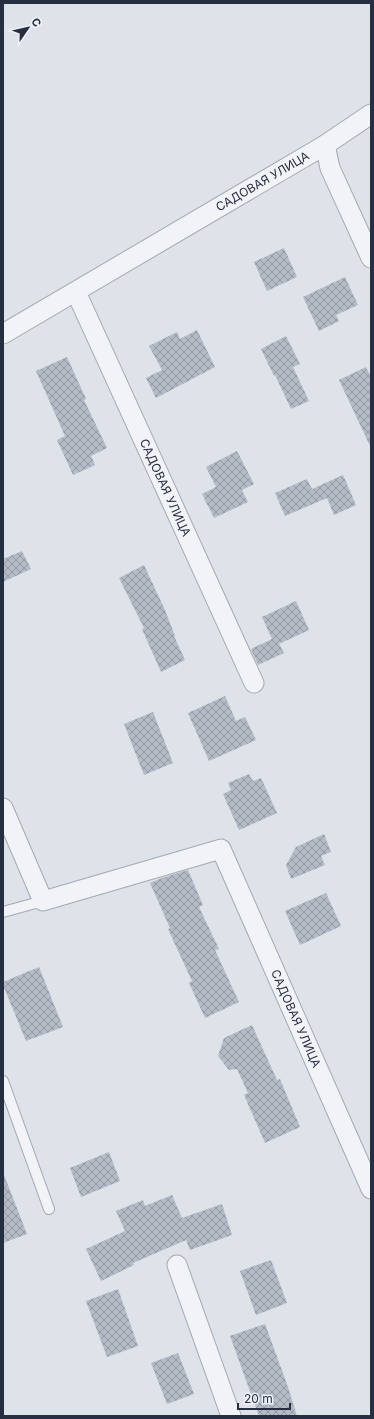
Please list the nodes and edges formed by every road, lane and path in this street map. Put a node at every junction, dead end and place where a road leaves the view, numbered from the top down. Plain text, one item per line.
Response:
1 (371, 114) edge
2 (325, 145) junction
3 (371, 258) edge
4 (76, 292) junction
5 (3, 334) edge
6 (254, 683) dead end
7 (3, 808) edge
8 (43, 900) junction
9 (3, 912) edge
10 (3, 1081) edge
11 (371, 1189) edge
12 (48, 1209) dead end
13 (177, 1265) dead end
14 (231, 1416) edge

1 - 2 street, САДОВАЯ УЛИЦА
2 - 3 street, САДОВАЯ УЛИЦА
2 - 4 street, САДОВАЯ УЛИЦА
4 - 5 street, САДОВАЯ УЛИЦА
4 - 6 street, САДОВАЯ УЛИЦА
7 - 8 street
8 - 9 lane
8 - 11 street, САДОВАЯ УЛИЦА
10 - 12 lane
13 - 14 street

